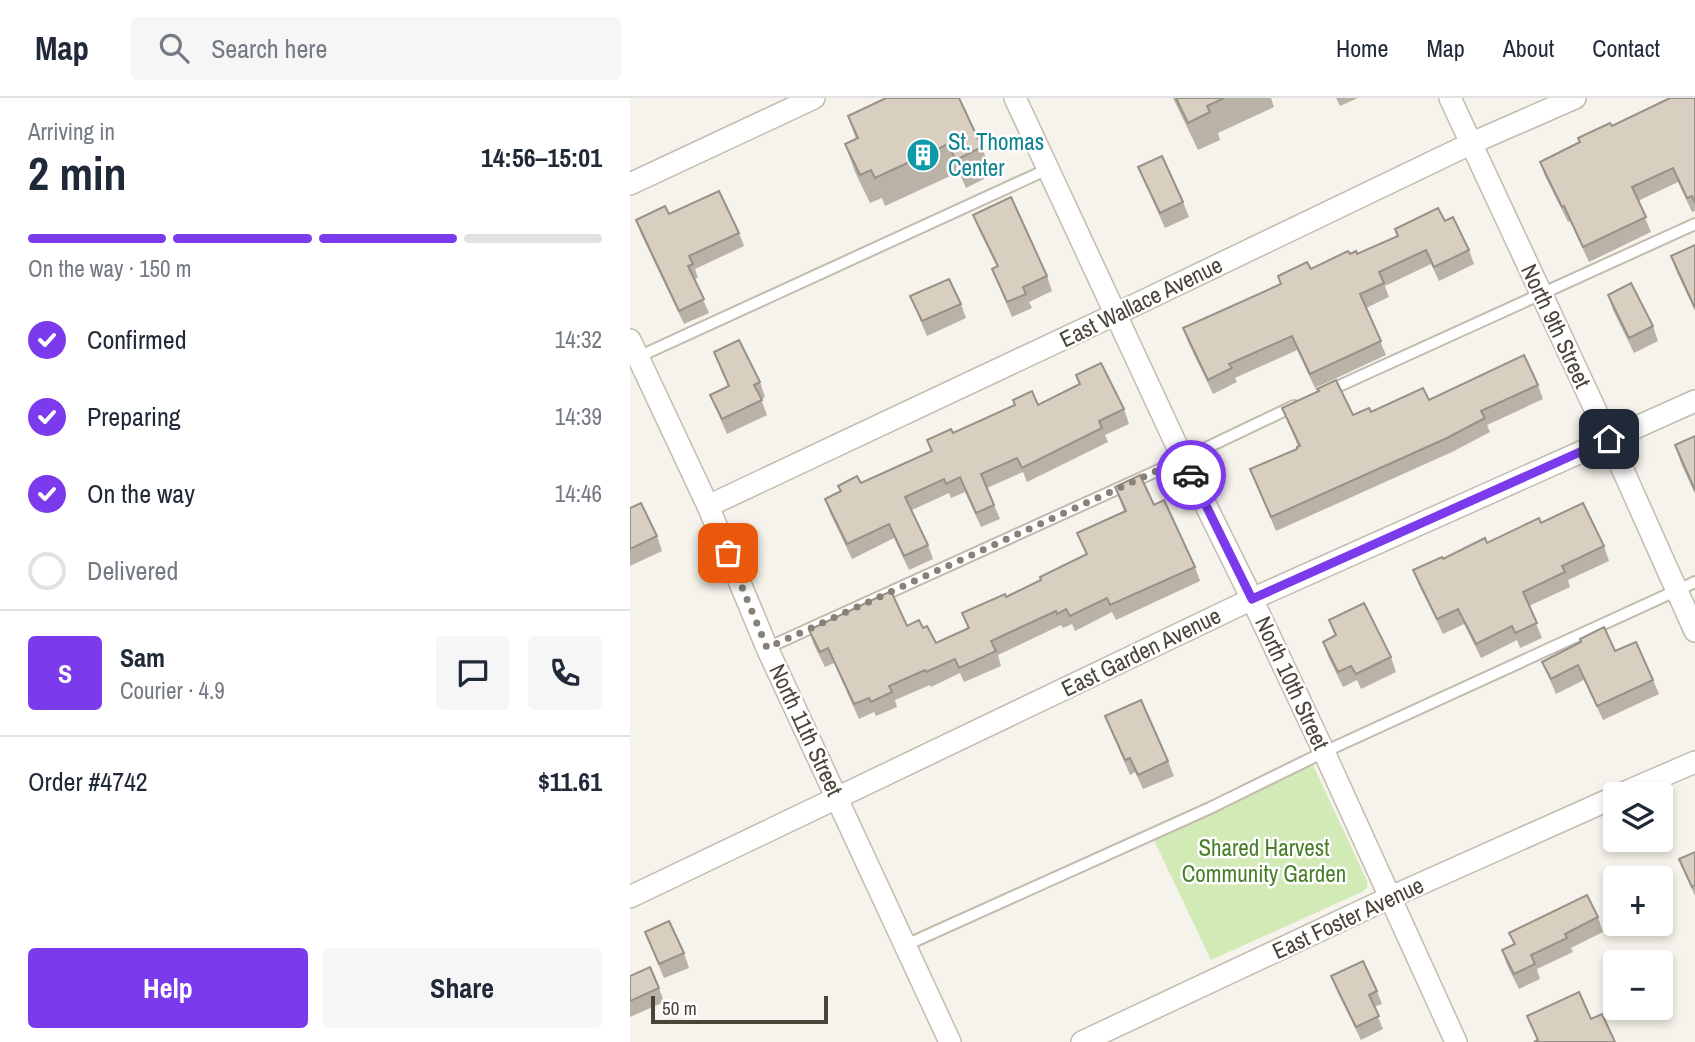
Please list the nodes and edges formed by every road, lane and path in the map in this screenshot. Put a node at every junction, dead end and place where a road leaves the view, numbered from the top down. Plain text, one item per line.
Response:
1 (814, 98) edge
2 (1015, 98) edge
3 (1450, 98) edge
4 (1574, 98) edge
5 (1472, 142) junction
6 (1048, 169) junction
7 (630, 184) edge
8 (1695, 224) edge
9 (1541, 293) junction
10 (1116, 314) junction
11 (634, 349) edge
12 (1322, 393) edge
13 (1310, 399) edge
14 (1695, 401) edge
15 (1609, 439) junction
16 (1183, 459) junction
17 (708, 506) junction
18 (1686, 587) edge
19 (1252, 599) junction
20 (1695, 631) edge
21 (767, 648) junction
22 (1324, 752) junction
23 (1695, 762) edge
24 (1649, 782) edge
25 (837, 798) junction
26 (1603, 802) edge
27 (630, 897) edge
28 (1391, 897) junction
29 (906, 945) junction
30 (950, 1042) edge
31 (1082, 1042) edge
32 (1456, 1042) edge

1 - 7 street
2 - 6 street, North 10th Street
3 - 5 street, North 9th Street
4 - 5 street, East Wallace Avenue
5 - 9 street, North 9th Street
5 - 10 street, East Wallace Avenue
6 - 10 street, North 10th Street
6 - 11 lane
8 - 9 lane
9 - 12 lane
9 - 15 street, North 9th Street
10 - 16 street, North 10th Street
10 - 17 street, East Wallace Avenue
11 - 17 street, North 11th Street
13 - 16 lane
14 - 15 street, East Garden Avenue
15 - 18 street, North 9th Street
15 - 19 street, East Garden Avenue
16 - 19 street, North 10th Street
16 - 21 lane
17 - 21 street, North 11th Street
18 - 20 street, North 9th Street
18 - 22 lane
19 - 22 street, North 10th Street
19 - 25 street, East Garden Avenue
21 - 25 street, North 11th Street
22 - 28 street, North 10th Street
22 - 29 lane
23 - 24 street
25 - 27 street, East Garden Avenue
25 - 29 street, North 11th Street
26 - 28 street, East Foster Avenue
28 - 31 street, East Foster Avenue
28 - 32 street, North 10th Street
29 - 30 street, North 11th Street

